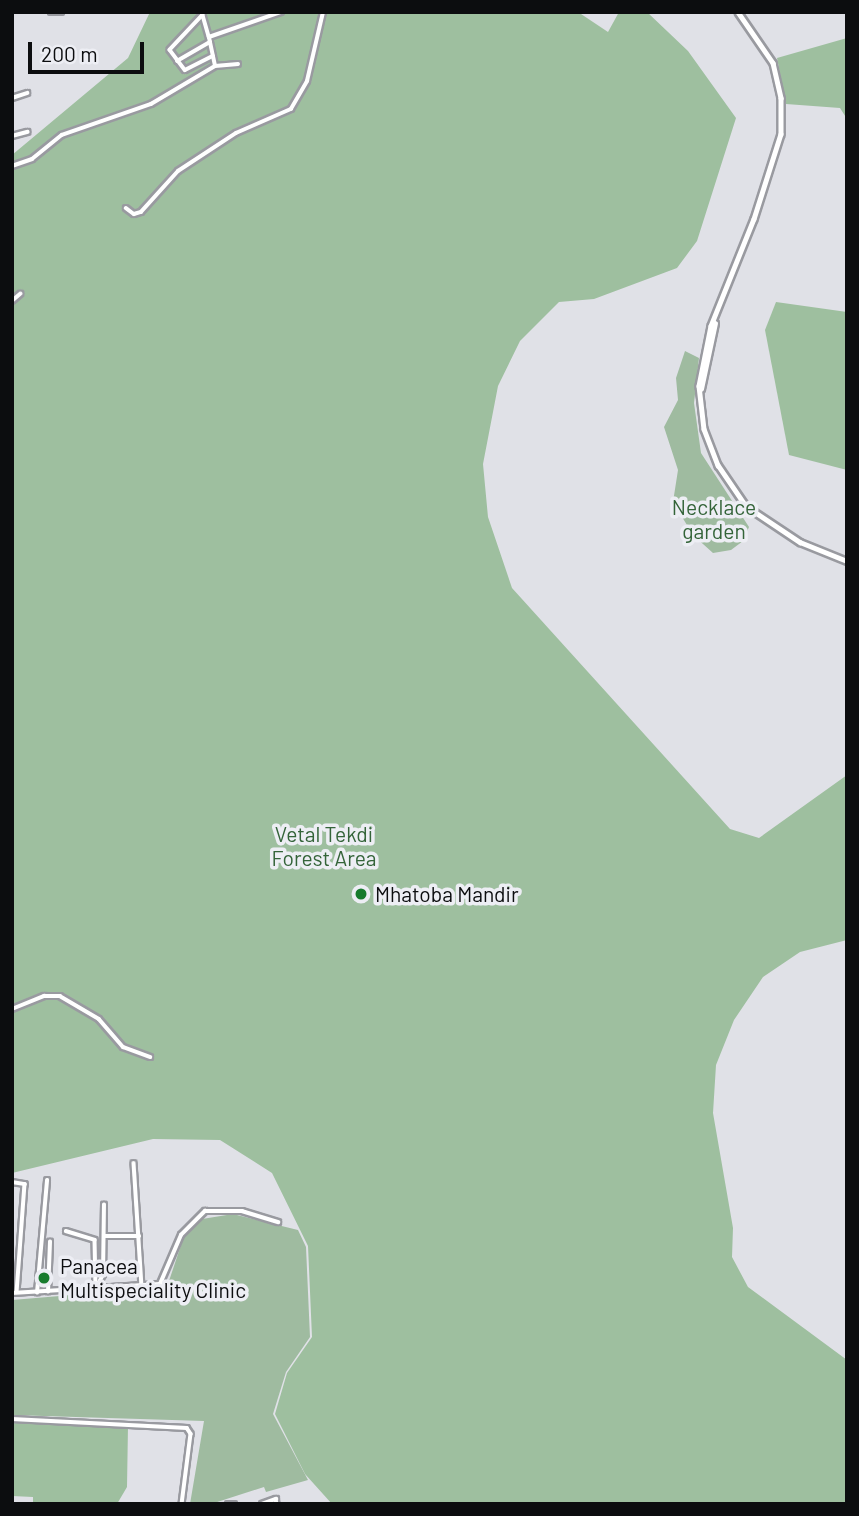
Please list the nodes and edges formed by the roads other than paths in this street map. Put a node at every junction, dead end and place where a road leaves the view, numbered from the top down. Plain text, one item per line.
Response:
1 (51, 12) edge
2 (61, 12) edge
3 (281, 12) edge
4 (323, 12) edge
5 (738, 12) edge
6 (203, 14) edge
7 (210, 40) junction
8 (213, 56) junction
9 (177, 61) junction
10 (238, 64) dead end
11 (215, 66) junction
12 (27, 93) dead end
13 (12, 98) edge
14 (27, 132) dead end
15 (12, 136) edge
16 (12, 166) edge
17 (126, 208) dead end
18 (20, 294) dead end
19 (12, 301) edge
20 (847, 561) edge
21 (12, 1009) edge
22 (150, 1057) dead end
23 (134, 1163) dead end
24 (47, 1180) dead end
25 (12, 1182) edge
26 (104, 1205) dead end
27 (278, 1222) dead end
28 (66, 1231) dead end
29 (104, 1236) junction
30 (139, 1236) junction
31 (50, 1242) dead end
32 (142, 1287) junction
33 (96, 1288) junction
34 (48, 1292) junction
35 (14, 1293) edge
36 (37, 1293) junction
37 (12, 1419) edge
38 (182, 1504) edge
39 (229, 1504) edge
40 (234, 1504) edge
41 (262, 1504) edge
42 (277, 1504) edge

1 - 2 street
3 - 7 street
4 - 17 street
5 - 20 main road
6 - 7 street
6 - 9 street
7 - 8 street
7 - 9 street
8 - 9 street
8 - 11 street
10 - 11 street
11 - 16 street
12 - 13 street
14 - 15 street
18 - 19 street
21 - 22 street
23 - 30 street
24 - 36 street
25 - 35 street
26 - 29 street
27 - 32 street
28 - 33 street
29 - 30 street
29 - 33 street
30 - 32 street
31 - 34 street
32 - 33 street
33 - 34 street
34 - 36 street
35 - 36 street
37 - 38 street
39 - 40 street
41 - 42 street

